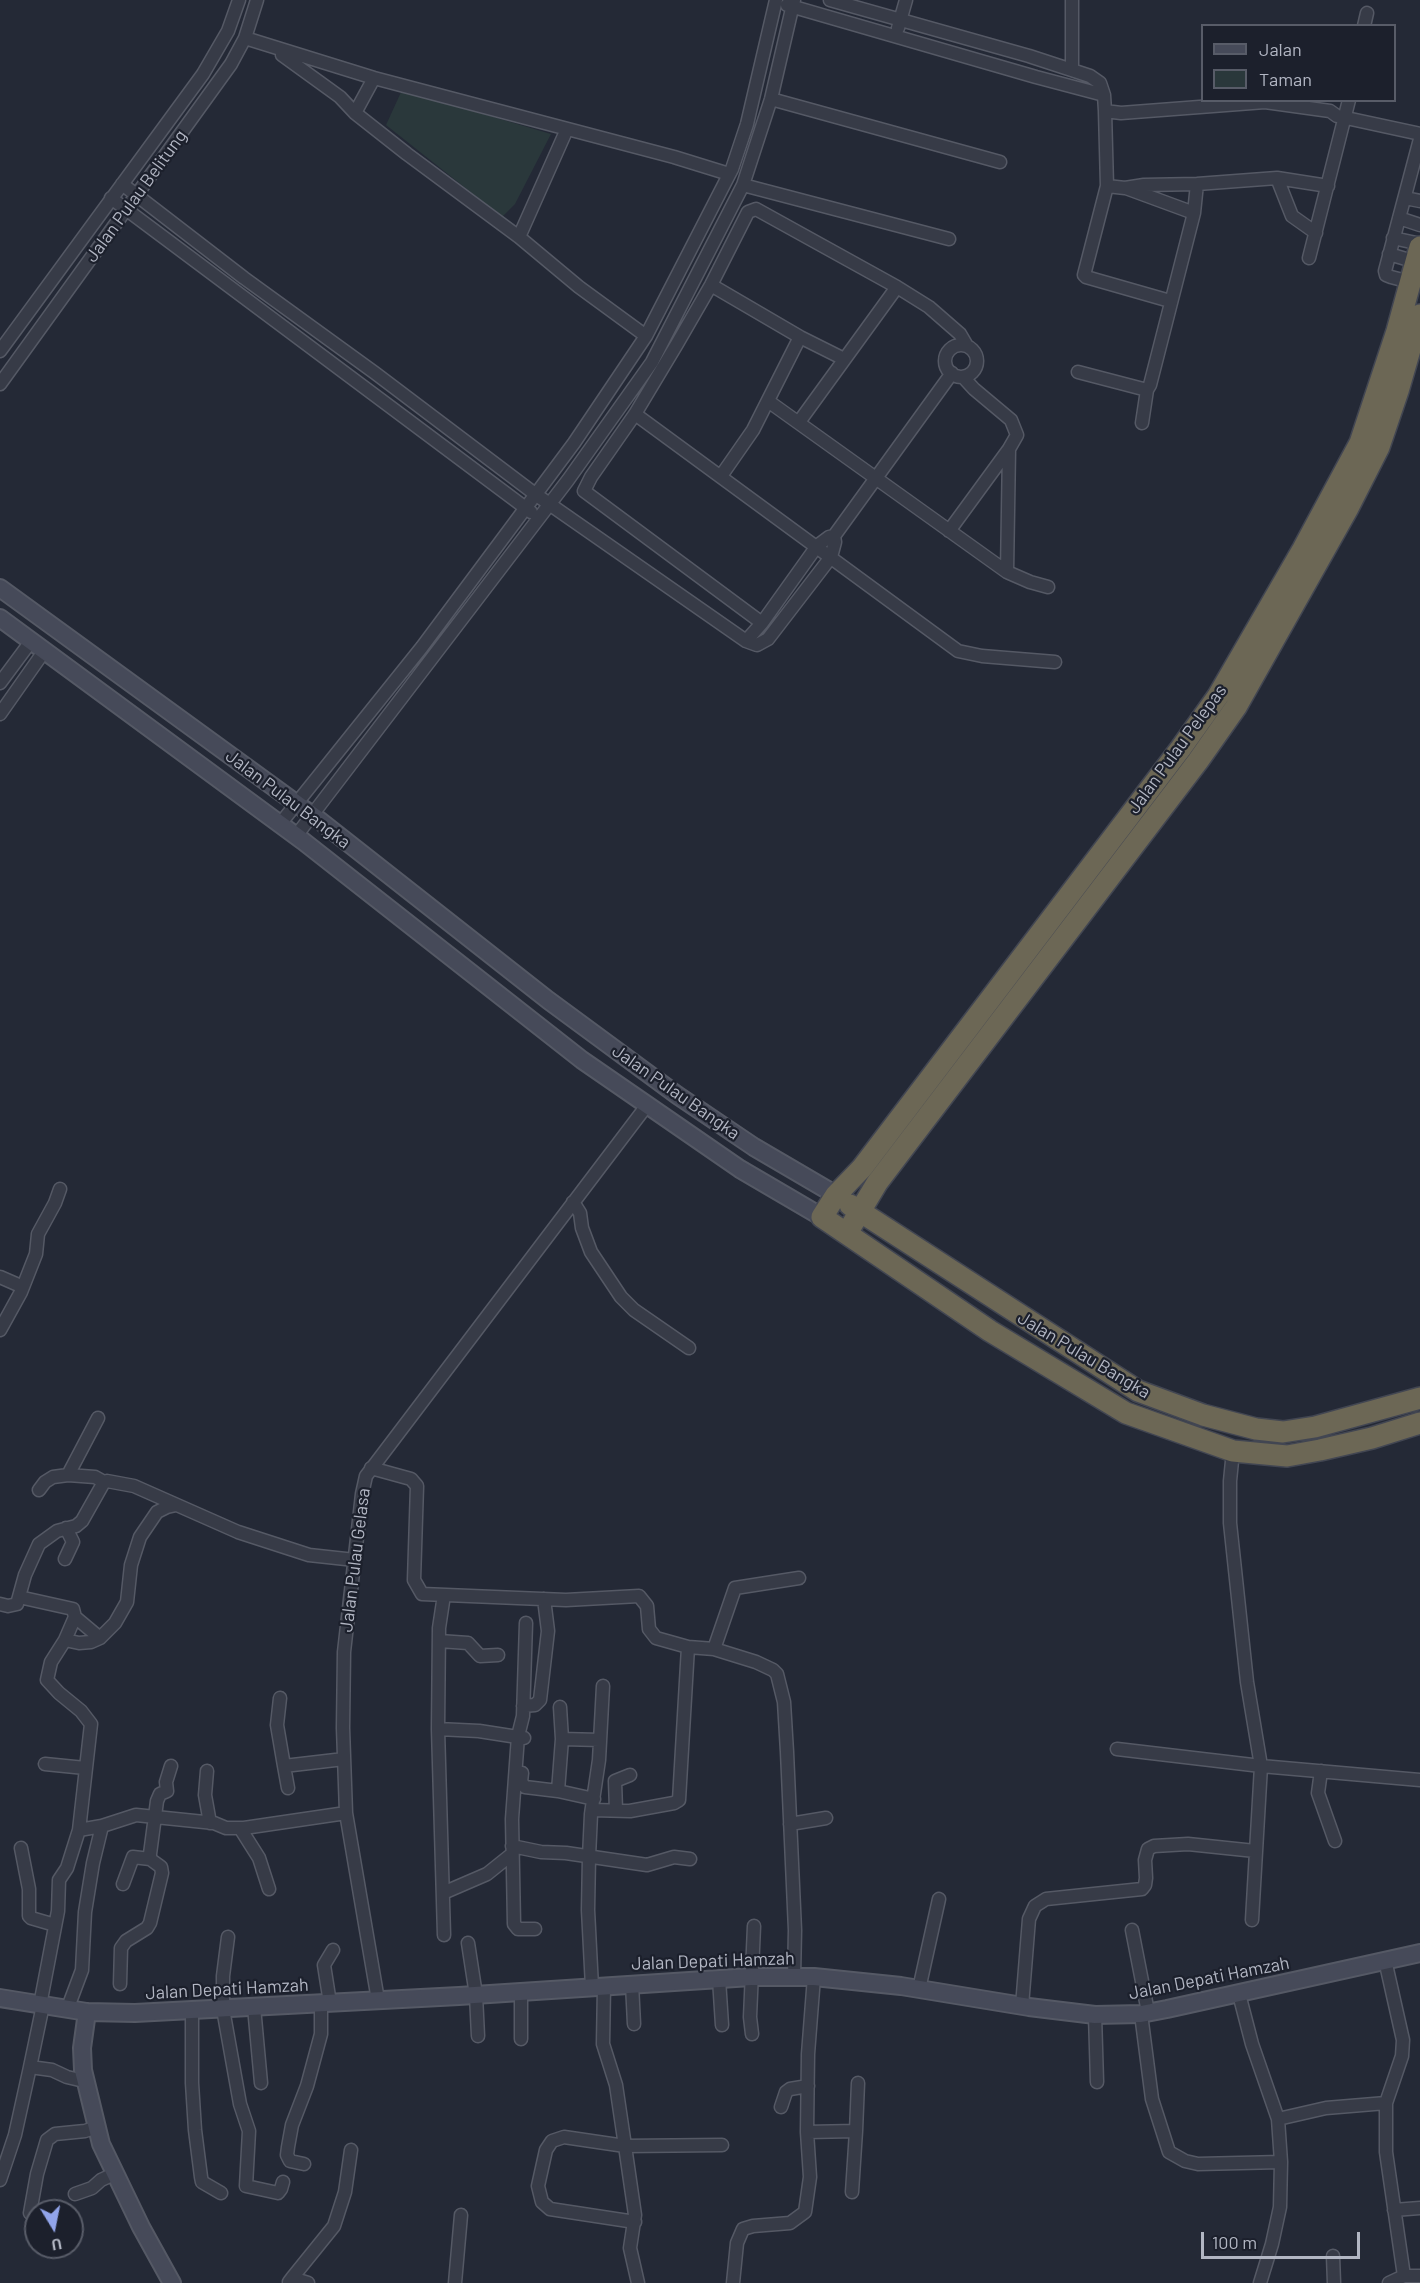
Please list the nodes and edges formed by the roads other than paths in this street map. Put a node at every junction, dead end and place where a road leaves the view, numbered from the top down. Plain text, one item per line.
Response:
1 (239, 0) edge
2 (257, 0) edge
3 (830, 0) edge
4 (906, 0) edge
5 (1072, 0) edge
6 (773, 1) edge
7 (794, 3) edge
8 (1367, 13) dead end
9 (901, 21) junction
10 (1364, 24) edge
11 (895, 36) junction
12 (245, 38) junction
13 (274, 49) junction
14 (1071, 70) junction
15 (374, 78) junction
16 (1104, 95) junction
17 (771, 99) junction
18 (1347, 110) edge
19 (1105, 111) junction
20 (355, 113) junction
21 (1420, 127) edge
22 (567, 129) junction
23 (1420, 134) edge
24 (1420, 140) edge
25 (1000, 162) dead end
26 (729, 174) junction
27 (1277, 178) junction
28 (122, 184) junction
29 (1197, 184) junction
30 (743, 185) junction
31 (1107, 186) junction
32 (1328, 186) junction
33 (1125, 188) junction
34 (136, 194) junction
35 (111, 198) junction
36 (1405, 198) junction
37 (1420, 201) edge
38 (126, 208) junction
39 (1194, 213) junction
40 (1399, 218) junction
41 (1420, 225) edge
42 (1316, 233) junction
43 (519, 237) junction
44 (1393, 238) junction
45 (949, 239) dead end
46 (1419, 251) edge
47 (1389, 254) junction
48 (1310, 258) dead end
49 (1410, 282) junction
50 (711, 285) junction
51 (897, 287) junction
52 (1170, 301) junction
53 (1420, 315) edge
54 (1405, 334) junction
55 (646, 336) junction
56 (800, 337) junction
57 (967, 346) junction
58 (0, 351) edge
59 (844, 358) junction
60 (1078, 372) dead end
61 (958, 375) junction
62 (0, 384) edge
63 (1147, 390) junction
64 (768, 401) junction
65 (780, 408) junction
66 (635, 414) junction
67 (799, 422) junction
68 (1142, 423) dead end
69 (753, 430) junction
70 (1009, 449) junction
71 (721, 476) junction
72 (876, 479) junction
73 (562, 487) junction
74 (584, 491) junction
75 (536, 494) junction
76 (549, 503) junction
77 (525, 508) junction
78 (539, 518) junction
79 (949, 531) junction
80 (834, 536) junction
81 (817, 546) junction
82 (831, 557) junction
83 (1007, 572) junction
84 (1048, 587) dead end
85 (0, 588) edge
86 (0, 618) edge
87 (762, 622) junction
88 (32, 640) junction
89 (746, 641) junction
90 (45, 650) junction
91 (1055, 662) dead end
92 (0, 683) edge
93 (0, 714) edge
94 (297, 804) junction
95 (312, 815) junction
96 (280, 825) junction
97 (296, 836) junction
98 (648, 1104) junction
99 (60, 1189) dead end
100 (836, 1195) junction
101 (573, 1202) junction
102 (860, 1213) junction
103 (822, 1217) junction
104 (847, 1233) junction
105 (0, 1277) edge
106 (23, 1287) junction
107 (0, 1330) edge
108 (690, 1348) dead end
109 (1420, 1398) edge
110 (98, 1418) dead end
111 (1420, 1423) edge
112 (1233, 1451) junction
113 (371, 1468) junction
114 (68, 1475) junction
115 (104, 1482) junction
116 (39, 1490) dead end
117 (176, 1505) junction
118 (66, 1528) junction
119 (65, 1559) dead end
120 (355, 1560) junction
121 (798, 1578) dead end
122 (444, 1595) junction
123 (19, 1598) junction
124 (544, 1599) junction
125 (0, 1604) edge
126 (75, 1617) junction
127 (526, 1623) dead end
128 (100, 1638) junction
129 (65, 1640) junction
130 (439, 1641) junction
131 (688, 1647) junction
132 (714, 1649) junction
133 (498, 1655) dead end
134 (603, 1686) dead end
135 (280, 1698) dead end
136 (523, 1706) junction
137 (560, 1707) dead end
138 (438, 1729) junction
139 (518, 1736) junction
140 (562, 1739) junction
141 (600, 1740) junction
142 (1117, 1749) dead end
143 (344, 1759) junction
144 (45, 1764) dead end
145 (171, 1766) dead end
146 (284, 1766) junction
147 (1261, 1766) junction
148 (85, 1768) junction
149 (207, 1770) dead end
150 (1321, 1771) junction
151 (630, 1775) dead end
152 (1420, 1780) edge
153 (288, 1788) dead end
154 (558, 1791) junction
155 (593, 1804) junction
156 (616, 1810) junction
157 (346, 1813) junction
158 (156, 1817) junction
159 (826, 1818) dead end
160 (210, 1823) junction
161 (790, 1824) junction
162 (102, 1826) junction
163 (240, 1828) junction
164 (79, 1830) junction
165 (1335, 1841) dead end
166 (21, 1848) dead end
167 (512, 1850) junction
168 (1255, 1851) junction
169 (589, 1857) junction
170 (150, 1859) junction
171 (690, 1859) dead end
172 (123, 1884) dead end
173 (269, 1890) dead end
174 (442, 1893) junction
175 (939, 1899) dead end
176 (1251, 1920) dead end
177 (55, 1925) junction
178 (754, 1926) dead end
179 (535, 1929) dead end
180 (1132, 1930) dead end
181 (444, 1935) dead end
182 (228, 1937) dead end
183 (468, 1943) dead end
184 (333, 1950) dead end
185 (1420, 1953) edge
186 (1385, 1960) junction
187 (751, 1977) junction
188 (794, 1977) junction
189 (814, 1977) junction
190 (718, 1979) junction
191 (120, 1984) dead end
192 (632, 1984) junction
193 (598, 1986) junction
194 (919, 1989) junction
195 (520, 1992) junction
196 (1239, 1994) junction
197 (476, 1995) junction
198 (0, 1998) edge
199 (378, 2000) junction
200 (325, 2003) junction
201 (41, 2005) junction
202 (1022, 2006) junction
203 (254, 2007) junction
204 (223, 2009) junction
205 (68, 2010) junction
206 (192, 2011) junction
207 (87, 2013) junction
208 (1145, 2013) junction
209 (1095, 2015) junction
210 (634, 2024) dead end
211 (722, 2025) dead end
212 (752, 2034) dead end
213 (478, 2036) dead end
214 (520, 2039) dead end
215 (30, 2067) junction
216 (84, 2081) junction
217 (1096, 2082) dead end
218 (261, 2083) dead end
219 (858, 2083) dead end
220 (807, 2086) junction
221 (1386, 2103) junction
222 (781, 2107) dead end
223 (1278, 2119) junction
224 (97, 2127) junction
225 (856, 2131) junction
226 (807, 2132) junction
227 (722, 2145) dead end
228 (625, 2146) junction
229 (351, 2150) dead end
230 (1281, 2163) junction
231 (304, 2164) dead end
232 (114, 2174) junction
233 (0, 2177) edge
234 (283, 2182) dead end
235 (852, 2192) dead end
236 (221, 2193) dead end
237 (75, 2194) dead end
238 (33, 2199) edge
239 (1420, 2208) edge
240 (1394, 2210) junction
241 (461, 2215) dead end
242 (635, 2222) junction
243 (1333, 2256) dead end
244 (1404, 2276) junction
245 (1420, 2276) edge
246 (290, 2281) edge
247 (172, 2283) edge
248 (308, 2283) edge
249 (455, 2283) edge
250 (638, 2283) edge
251 (733, 2283) edge
252 (1260, 2283) edge
253 (1334, 2283) edge
254 (1389, 2283) edge

1 - 28 street, Jalan Pulau Belitung
2 - 12 street, Jalan Pulau Belitung
3 - 9 street
4 - 9 street
5 - 14 street
6 - 7 street
6 - 26 street
7 - 11 street
7 - 17 street
8 - 10 street
9 - 11 street
9 - 14 street
11 - 16 street
12 - 13 street
12 - 34 street, Jalan Pulau Belitung
13 - 15 street
13 - 20 street
14 - 16 street
15 - 20 street
15 - 22 street
16 - 19 street
17 - 25 street
17 - 30 street
18 - 19 street
18 - 21 street
18 - 23 street
18 - 32 street
19 - 31 street
20 - 43 street
22 - 26 street
22 - 43 street
24 - 36 street
26 - 55 street
27 - 29 street
27 - 32 street
27 - 42 street
28 - 34 street
28 - 35 street, Jalan Pulau Belitung
29 - 33 street
29 - 39 street
30 - 45 street
30 - 73 street
31 - 33 street
31 - 52 street
32 - 42 street
33 - 39 street
34 - 38 street, Jalan Pulau Belitung
34 - 75 street
35 - 38 street
35 - 58 street, Jalan Pulau Belitung
36 - 37 street
36 - 40 street
38 - 62 street, Jalan Pulau Belitung
38 - 77 street
39 - 52 street
40 - 41 street
40 - 44 street
42 - 48 street
43 - 55 street
44 - 46 street
44 - 47 street
46 - 47 street
46 - 49 highway, Jalan Pulau Pelepas
47 - 49 street
49 - 54 highway, Jalan Pulau Pelepas
50 - 51 street
50 - 56 street
50 - 66 street
51 - 57 street
51 - 59 street
52 - 63 street
53 - 54 highway, Jalan Pulau Pelepas
54 - 100 highway, Jalan Pulau Pelepas
54 - 102 highway, Jalan Pulau Pelepas
55 - 75 street
56 - 59 street
56 - 64 street
57 - 61 street
57 - 61 street
59 - 67 street
60 - 63 street
61 - 70 street
61 - 72 street
63 - 68 street
64 - 65 street
64 - 69 street
65 - 67 street
65 - 69 street
66 - 71 street
66 - 74 street
67 - 72 street
69 - 71 street
70 - 79 street
70 - 83 street
71 - 81 street
72 - 79 street
72 - 80 street
73 - 74 street
73 - 76 street
74 - 87 street
75 - 76 street
75 - 77 street
76 - 78 street
76 - 89 street
77 - 78 street
77 - 94 street
78 - 95 street
79 - 83 street
80 - 81 street
80 - 82 street
81 - 82 street
81 - 87 street
82 - 89 street
82 - 91 street
83 - 84 street
85 - 94 main road, Jalan Pulau Bangka
86 - 88 main road, Jalan Pulau Bangka
87 - 89 street
88 - 90 main road, Jalan Pulau Bangka
88 - 92 street
90 - 93 street
90 - 96 main road, Jalan Pulau Bangka
94 - 95 main road, Jalan Pulau Bangka
94 - 96 street
95 - 97 street
95 - 100 main road, Jalan Pulau Bangka
96 - 97 main road, Jalan Pulau Bangka
97 - 98 main road, Jalan Pulau Bangka
98 - 101 street, Jalan Pulau Gelasa
98 - 103 main road, Jalan Pulau Bangka
99 - 106 street
100 - 102 highway, Jalan Pulau Bangka
100 - 103 highway, Jalan Pulau Pelepas
101 - 108 street
101 - 113 street, Jalan Pulau Gelasa
102 - 104 highway, Jalan Pulau Pelepas
102 - 109 highway, Jalan Pulau Bangka
103 - 104 highway, Jalan Pulau Bangka
104 - 112 highway, Jalan Pulau Bangka
105 - 106 street
106 - 107 street
110 - 114 street
111 - 112 highway, Jalan Pulau Bangka
112 - 147 street
113 - 120 street, Jalan Pulau Gelasa
113 - 122 street
114 - 115 street
114 - 116 street
115 - 117 street
115 - 118 street
117 - 120 street
117 - 128 street
118 - 119 street
118 - 123 street
120 - 143 street, Jalan Pulau Gelasa
121 - 132 street
122 - 124 street
122 - 130 street
123 - 125 street
123 - 126 street
124 - 131 street
124 - 136 street
126 - 128 street
126 - 129 street
127 - 136 street
128 - 129 street
129 - 148 street
130 - 133 street
130 - 138 street
131 - 132 street
131 - 156 street
132 - 161 street
134 - 141 street
135 - 146 street
136 - 139 street
137 - 140 street
138 - 139 street
138 - 174 street
139 - 154 street
139 - 167 street
140 - 141 street
140 - 154 street
141 - 155 street
142 - 147 street
143 - 146 street
143 - 157 street, Jalan Pulau Gelasa
144 - 148 street
145 - 158 street
146 - 153 street
147 - 150 street
147 - 168 street
148 - 164 street
149 - 160 street
150 - 152 street
150 - 165 street
151 - 156 street
154 - 155 street
155 - 156 street
155 - 169 street
157 - 163 street
157 - 199 street, Jalan Pulau Gelasa
158 - 160 street
158 - 162 street
158 - 170 street
159 - 161 street
160 - 163 street
161 - 188 street
162 - 164 street
162 - 205 street
163 - 173 street
164 - 177 street
166 - 177 street
167 - 169 street
167 - 174 street
167 - 179 street
168 - 176 street
168 - 202 street
169 - 171 street
169 - 193 street
170 - 172 street
170 - 191 street
174 - 181 street
175 - 194 street
177 - 201 street
178 - 187 street
180 - 208 street
182 - 204 street
183 - 197 street
184 - 200 street
185 - 186 main road, Jalan Depati Hamzah
186 - 196 main road, Jalan Depati Hamzah
186 - 221 street
187 - 188 main road, Jalan Depati Hamzah
187 - 190 main road, Jalan Depati Hamzah
187 - 212 street
188 - 189 main road, Jalan Depati Hamzah
189 - 194 main road, Jalan Depati Hamzah
189 - 220 street
190 - 192 main road, Jalan Depati Hamzah
190 - 211 street
192 - 193 main road, Jalan Depati Hamzah
192 - 210 street
193 - 195 main road, Jalan Depati Hamzah
193 - 228 street
194 - 202 main road, Jalan Depati Hamzah
195 - 197 main road, Jalan Depati Hamzah
195 - 214 street
196 - 208 main road, Jalan Depati Hamzah
196 - 223 street
197 - 199 main road, Jalan Depati Hamzah
197 - 213 street
198 - 201 main road, Jalan Depati Hamzah
199 - 200 main road, Jalan Depati Hamzah
200 - 203 main road, Jalan Depati Hamzah
200 - 231 street
201 - 205 main road, Jalan Depati Hamzah
201 - 215 street
202 - 209 main road, Jalan Depati Hamzah
203 - 204 main road, Jalan Depati Hamzah
203 - 218 street
204 - 206 main road, Jalan Depati Hamzah
204 - 234 street
205 - 207 main road, Jalan Depati Hamzah
206 - 207 main road, Jalan Depati Hamzah
206 - 236 street
207 - 216 main road
208 - 209 main road, Jalan Depati Hamzah
208 - 230 street
209 - 217 street
215 - 216 street
215 - 233 street
216 - 224 main road
219 - 225 street
220 - 222 street
220 - 226 street
221 - 223 street
221 - 240 street
223 - 230 street
224 - 232 main road
224 - 238 street
225 - 226 street
225 - 235 street
226 - 251 street
227 - 228 street
228 - 242 street
228 - 242 street
229 - 246 street
230 - 252 street
232 - 237 street
232 - 247 main road
239 - 240 street
240 - 244 street
241 - 249 street
242 - 250 street
243 - 253 street
244 - 245 street
244 - 254 street
246 - 248 street

